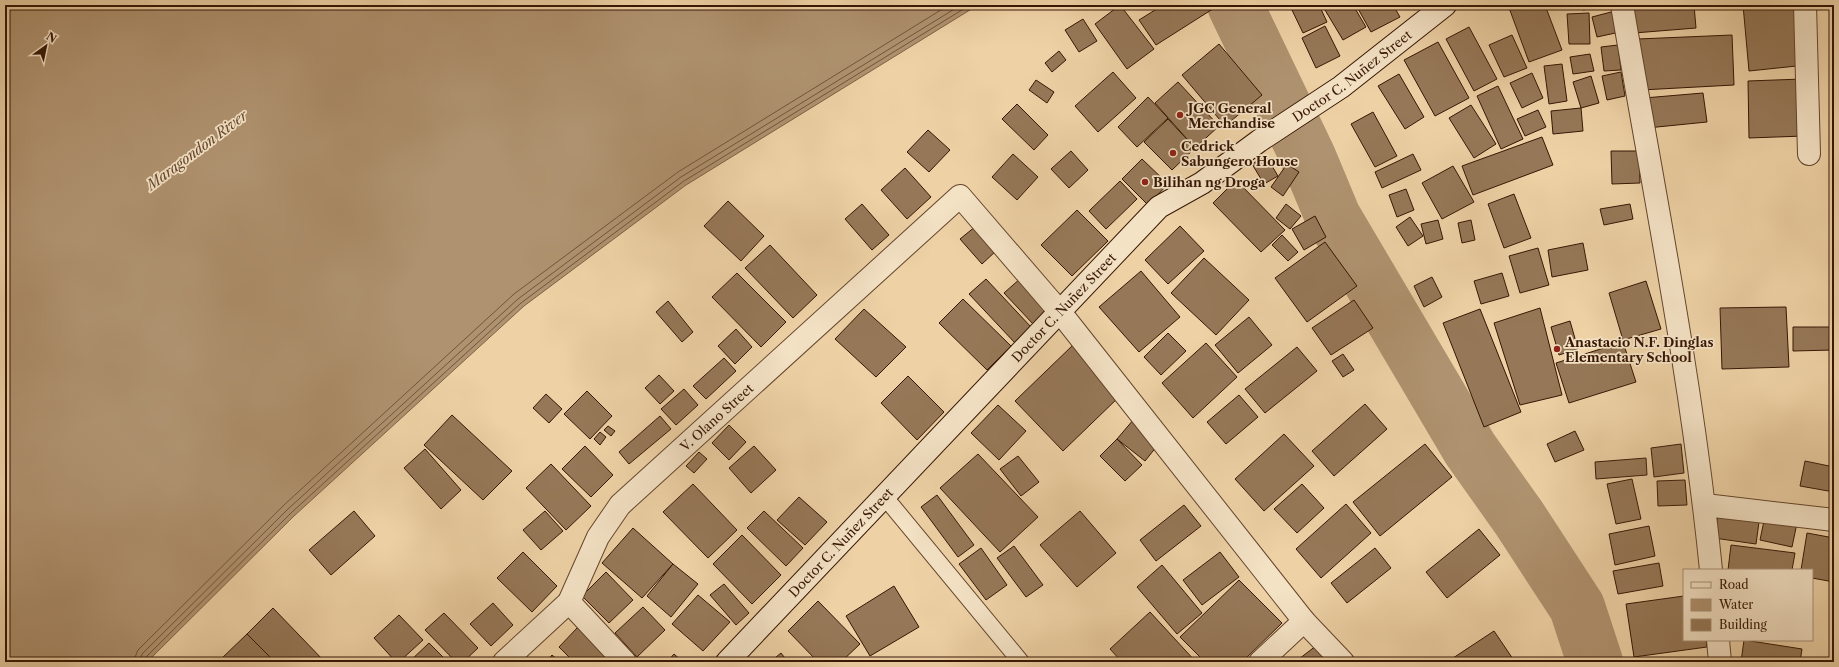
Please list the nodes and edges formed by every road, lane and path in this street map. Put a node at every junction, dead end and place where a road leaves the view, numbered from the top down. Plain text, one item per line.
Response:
1 (1445, 5) edge
2 (1622, 5) edge
3 (1805, 5) edge
4 (1809, 154) dead end
5 (1060, 312) junction
6 (884, 496) junction
7 (1705, 505) junction
8 (1834, 520) edge
9 (1711, 569) edge
10 (570, 602) junction
11 (1304, 621) junction
12 (1718, 641) edge
13 (504, 662) edge
14 (626, 662) edge
15 (727, 662) edge
16 (1021, 662) edge
17 (1260, 662) edge
18 (1343, 662) edge
19 (1720, 662) edge

1 - 5 street, Doctor C. Nuñez Street
2 - 7 street
3 - 4 street
5 - 6 street, Doctor C. Nuñez Street
5 - 10 street, V. Olano Street
5 - 11 street
6 - 15 street, Doctor C. Nuñez Street
6 - 16 lane
7 - 8 street
7 - 9 street
10 - 13 street, V. Olano Street
10 - 14 street
11 - 17 street
11 - 18 street
12 - 19 street

